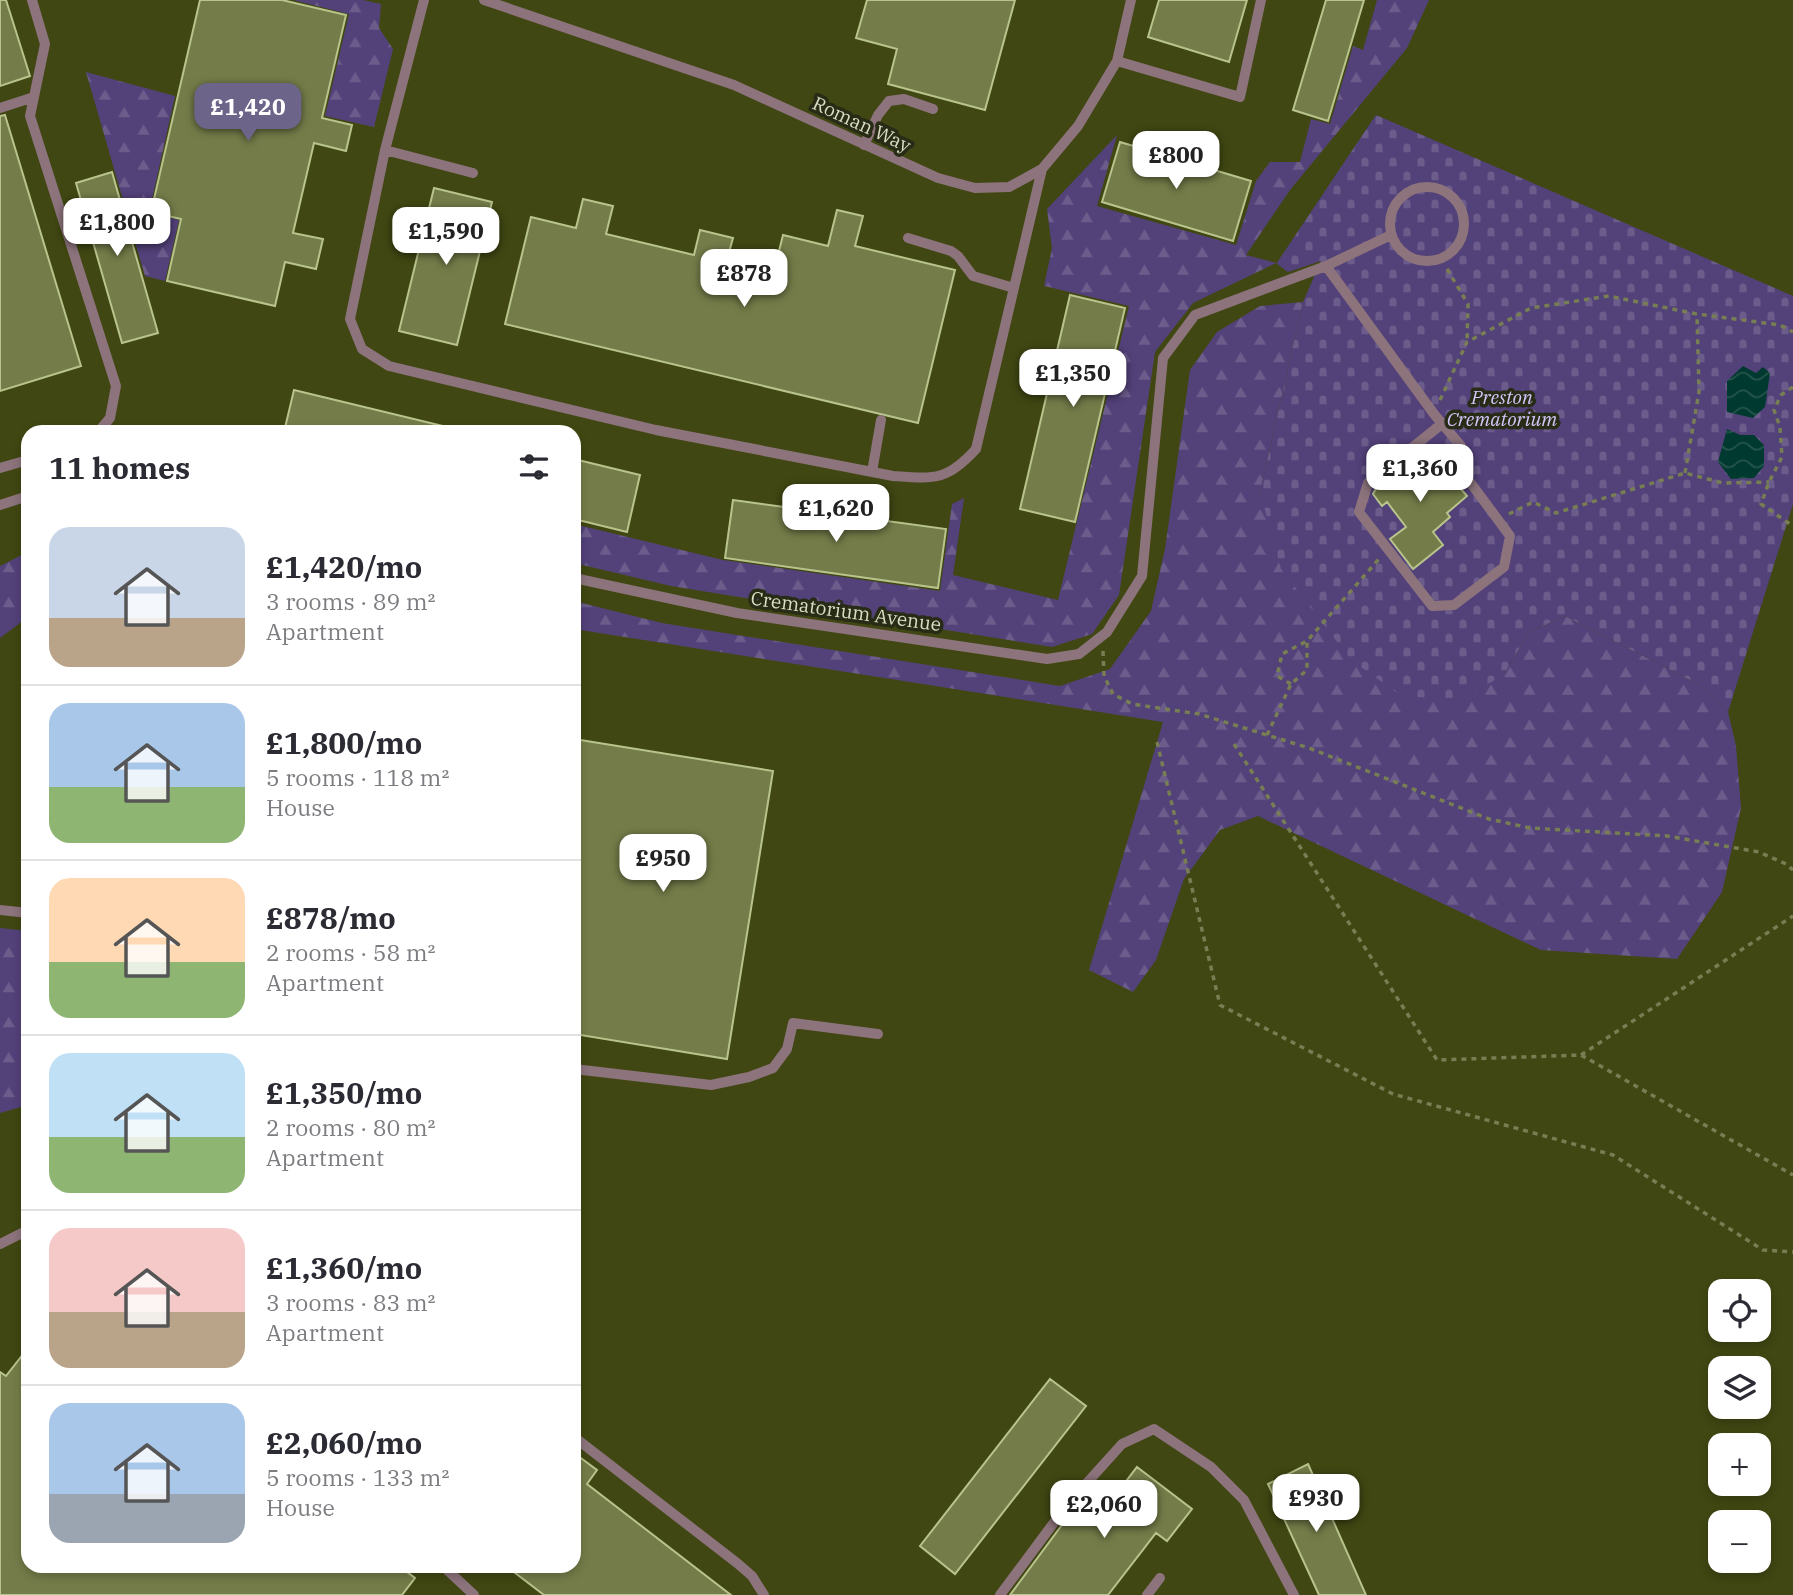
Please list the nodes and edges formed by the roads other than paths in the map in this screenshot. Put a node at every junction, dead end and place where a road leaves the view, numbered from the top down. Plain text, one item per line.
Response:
1 (32, 0) edge
2 (424, 0) edge
3 (484, 0) edge
4 (1130, 0) edge
5 (1261, 0) edge
6 (1117, 61) junction
7 (34, 97) junction
8 (0, 108) edge
9 (933, 109) dead end
10 (864, 145) junction
11 (385, 150) junction
12 (1042, 169) junction
13 (474, 173) dead end
14 (1391, 235) junction
15 (908, 238) dead end
16 (1326, 266) junction
17 (1014, 288) junction
18 (881, 419) dead end
19 (1443, 423) junction
20 (104, 425) edge
21 (21, 462) edge
22 (0, 468) edge
23 (872, 471) junction
24 (21, 498) edge
25 (0, 505) edge
26 (581, 580) edge
27 (0, 910) edge
28 (21, 912) edge
29 (878, 1034) dead end
30 (581, 1070) edge
31 (21, 1234) edge
32 (0, 1244) edge
33 (581, 1442) edge
34 (450, 1573) edge
35 (1160, 1578) dead end
36 (474, 1595) edge
37 (764, 1595) edge
38 (1000, 1595) edge
39 (1147, 1595) edge
40 (1294, 1595) edge

1 - 7 lane
2 - 11 lane
3 - 10 lane, Roman Way
4 - 6 lane, Roman Way
5 - 6 lane
6 - 12 lane, Roman Way
7 - 8 lane
7 - 20 lane
9 - 10 lane
10 - 12 lane, Roman Way
11 - 13 lane
11 - 23 lane
12 - 17 lane
14 - 14 lane
14 - 16 lane, Crematorium Avenue
15 - 17 lane
16 - 19 lane
16 - 26 lane, Crematorium Avenue
17 - 23 lane
18 - 23 lane
19 - 19 lane
21 - 22 lane
24 - 25 lane
27 - 28 lane
29 - 30 lane
31 - 32 lane
33 - 37 lane
34 - 36 lane
35 - 39 lane
38 - 40 lane

